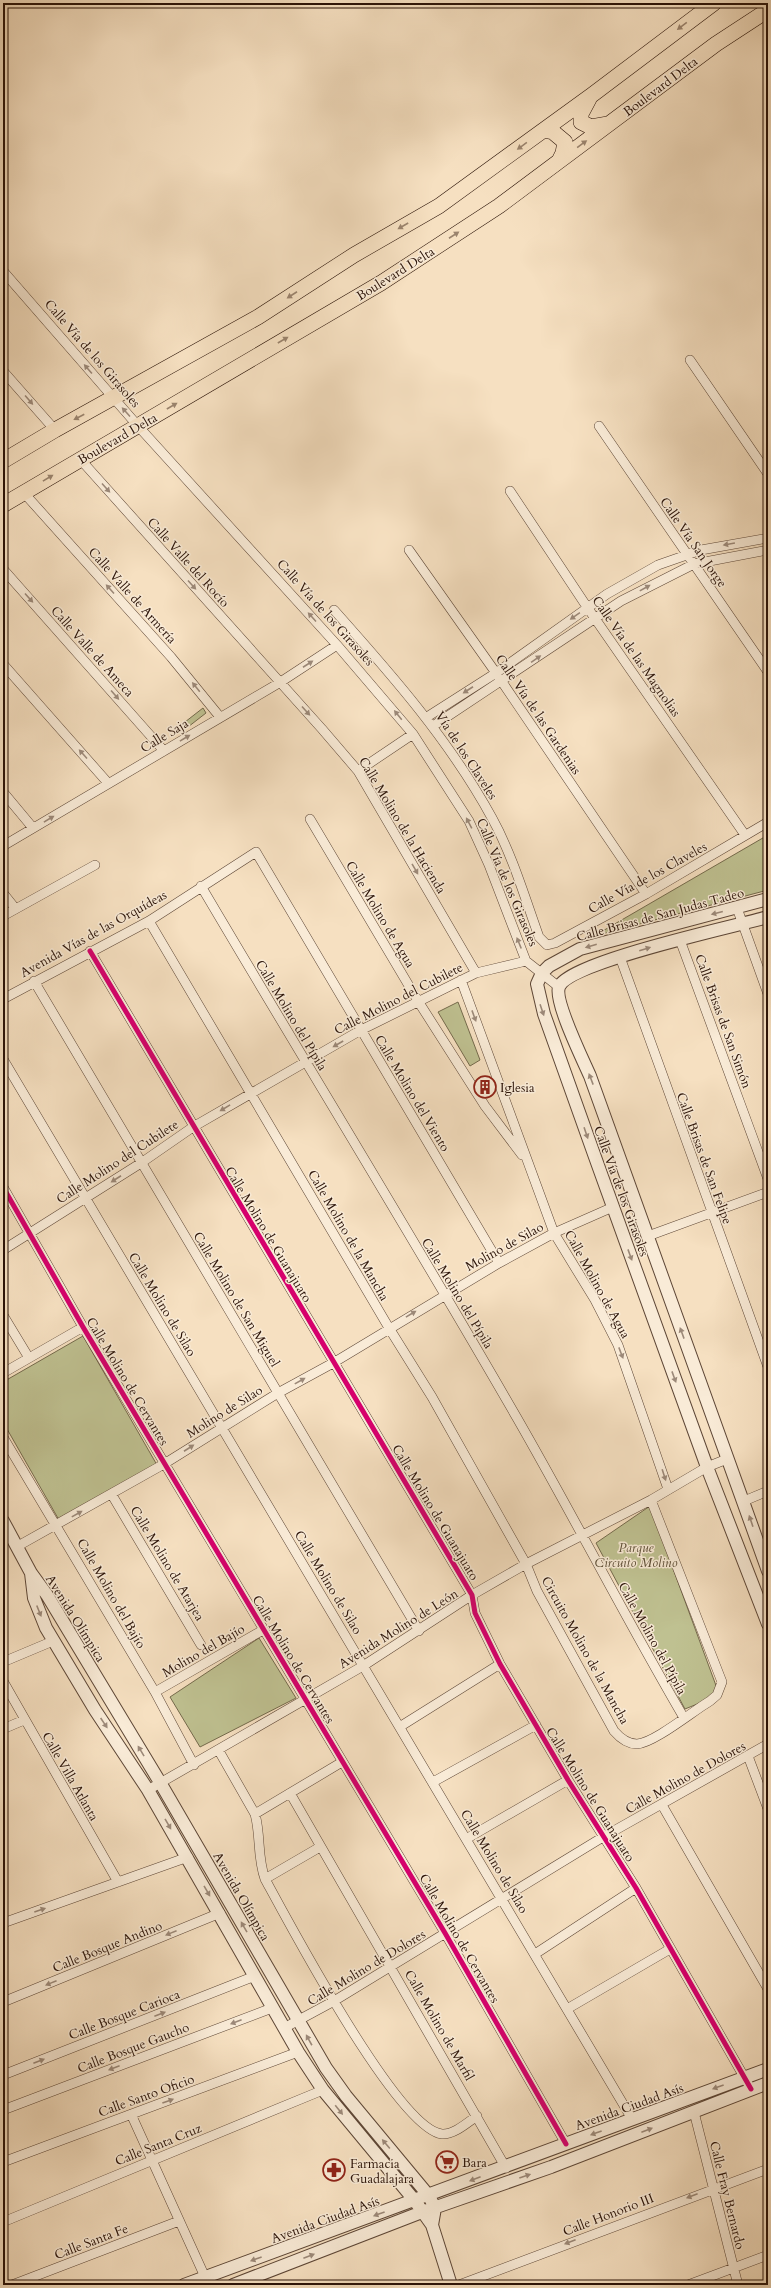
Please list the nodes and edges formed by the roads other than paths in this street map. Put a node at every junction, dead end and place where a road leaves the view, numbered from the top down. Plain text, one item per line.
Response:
1 (714, 3) edge
2 (768, 10) edge
3 (592, 95) junction
4 (609, 124) junction
5 (544, 130) junction
6 (559, 161) junction
7 (3, 271) edge
8 (690, 360) dead end
9 (3, 371) edge
10 (113, 398) junction
11 (138, 426) junction
12 (599, 426) dead end
13 (54, 430) junction
14 (80, 459) junction
15 (3, 461) edge
16 (768, 474) edge
17 (510, 491) dead end
18 (24, 493) junction
19 (3, 505) edge
20 (768, 538) edge
21 (409, 550) dead end
22 (768, 550) edge
23 (686, 554) junction
24 (694, 564) junction
25 (3, 569) edge
26 (587, 607) junction
27 (334, 610) dead end
28 (596, 618) junction
29 (337, 645) junction
30 (3, 664) edge
31 (768, 672) edge
32 (496, 673) junction
33 (502, 682) junction
34 (279, 683) junction
35 (220, 717) junction
36 (427, 717) junction
37 (433, 726) junction
38 (413, 734) junction
39 (164, 750) junction
40 (358, 772) junction
41 (108, 784) junction
42 (3, 792) edge
43 (310, 819) dead end
44 (768, 822) edge
45 (33, 828) junction
46 (745, 835) junction
47 (3, 846) edge
48 (256, 852) joint
49 (95, 864) dead end
50 (201, 886) junction
51 (3, 893) edge
52 (646, 894) junction
53 (768, 900) edge
54 (15, 908) junction
55 (737, 908) junction
56 (3, 916) edge
57 (768, 918) edge
58 (149, 921) junction
59 (742, 924) junction
60 (539, 937) joint
61 (680, 940) junction
62 (90, 951) junction
63 (620, 957) junction
64 (526, 961) junction
65 (476, 973) junction
66 (542, 973) junction
67 (461, 980) junction
68 (34, 981) junction
69 (559, 987) junction
70 (768, 994) edge
71 (3, 999) edge
72 (418, 1001) junction
73 (361, 1030) junction
74 (3, 1059) edge
75 (305, 1063) junction
76 (250, 1093) junction
77 (193, 1127) junction
78 (526, 1160) junction
79 (141, 1163) junction
80 (768, 1179) edge
81 (3, 1187) edge
82 (768, 1192) edge
83 (86, 1199) junction
84 (613, 1207) junction
85 (711, 1213) junction
86 (30, 1233) junction
87 (554, 1233) junction
88 (648, 1236) junction
89 (3, 1250) edge
90 (499, 1263) junction
91 (444, 1295) junction
92 (3, 1315) edge
93 (83, 1327) junction
94 (389, 1328) junction
95 (29, 1358) junction
96 (333, 1363) junction
97 (768, 1367) edge
98 (3, 1373) edge
99 (278, 1393) junction
100 (222, 1427) junction
101 (3, 1437) edge
102 (727, 1458) junction
103 (164, 1464) junction
104 (706, 1467) junction
105 (668, 1489) junction
106 (768, 1491) edge
107 (112, 1495) junction
108 (651, 1500) junction
109 (744, 1501) junction
110 (3, 1521) edge
111 (57, 1525) junction
112 (582, 1534) junction
113 (18, 1546) junction
114 (526, 1564) junction
115 (767, 1566) edge
116 (31, 1573) junction
117 (472, 1595) junction
118 (768, 1624) edge
119 (263, 1630) junction
120 (419, 1631) junction
121 (53, 1640) junction
122 (201, 1645) dead end
123 (3, 1662) edge
124 (500, 1664) junction
125 (363, 1666) junction
126 (3, 1681) edge
127 (155, 1692) junction
128 (306, 1700) junction
129 (684, 1718) junction
130 (24, 1720) junction
131 (400, 1726) junction
132 (536, 1726) junction
133 (3, 1729) edge
134 (768, 1744) edge
135 (220, 1751) junction
136 (748, 1756) junction
137 (342, 1762) junction
138 (194, 1765) junction
139 (568, 1780) junction
140 (433, 1782) junction
141 (161, 1784) junction
142 (148, 1790) junction
143 (290, 1793) junction
144 (662, 1805) junction
145 (768, 1809) edge
146 (255, 1814) junction
147 (603, 1837) junction
148 (466, 1839) junction
149 (320, 1847) junction
150 (188, 1857) junction
151 (265, 1879) junction
152 (118, 1882) junction
153 (636, 1888) junction
154 (502, 1899) junction
155 (220, 1913) junction
156 (3, 1923) edge
157 (444, 1933) junction
158 (670, 1949) junction
159 (536, 1954) junction
160 (390, 1967) junction
161 (255, 1976) junction
162 (768, 1989) edge
163 (334, 2001) junction
164 (3, 2002) edge
165 (272, 2008) junction
166 (567, 2009) junction
167 (298, 2021) junction
168 (284, 2028) junction
169 (298, 2052) junction
170 (768, 2069) edge
171 (3, 2075) edge
172 (744, 2078) junction
173 (768, 2083) edge
174 (751, 2089) junction
175 (323, 2090) junction
176 (3, 2110) edge
177 (694, 2112) junction
178 (131, 2114) junction
179 (478, 2116) junction
180 (632, 2119) junction
181 (566, 2144) junction
182 (151, 2160) junction
183 (3, 2162) edge
184 (506, 2168) junction
185 (768, 2169) edge
186 (714, 2188) junction
187 (429, 2196) junction
188 (415, 2201) junction
189 (435, 2208) junction
190 (422, 2212) junction
191 (179, 2221) junction
192 (3, 2222) edge
193 (432, 2225) junction
194 (768, 2255) edge
195 (733, 2268) junction
196 (205, 2277) junction
197 (237, 2284) edge
198 (12, 2285) edge
199 (184, 2285) edge
200 (451, 2285) edge
201 (459, 2285) edge
202 (688, 2285) edge
203 (738, 2285) edge

1 -> 3 main road
2 - 4 main road, Boulevard Delta
3 - 4 main road
3 - 5 main road
6 -> 4 main road, Boulevard Delta
5 - 6 main road
5 -> 10 main road
11 -> 6 main road, Boulevard Delta
10 -> 7 street, Calle Vía de los Girasoles
8 - 16 street
9 -> 13 street
11 -> 10 street, Calle Vía de los Girasoles
10 -> 13 main road
11 - 14 main road, Boulevard Delta
29 -> 11 street, Calle Vía de los Girasoles
12 - 23 street, Calle Vía San Jorge
13 - 15 main road
18 -> 14 main road, Boulevard Delta
14 -> 34 street, Calle Valle del Rocío
17 - 26 street, Calle Vía de las Magnolias
18 - 19 main road, Boulevard Delta
35 -> 18 street, Calle Valle de Armería
20 -> 23 street
21 - 32 street, Calle Vía de las Gardenias
22 - 24 street
23 - 24 street, Calle Vía San Jorge
23 - 26 street
28 -> 24 street
24 - 31 street, Calle Vía San Jorge
25 -> 39 street, Calle Valle de Ameca
26 - 28 street, Calle Vía de las Magnolias
26 -> 32 street
27 - 36 street, Vía de los Claveles
33 -> 28 street
28 - 46 street, Calle Vía de las Magnolias
34 -> 29 street, Calle Saja
38 -> 29 street, Calle Vía de los Girasoles
41 -> 30 street
32 - 33 street, Calle Vía de las Gardenias
32 -> 36 street
33 - 37 street
33 - 52 street, Calle Vía de las Gardenias
34 - 35 street, Calle Saja
34 -> 40 street, Calle Molino de la Hacienda
39 -> 35 street, Calle Saja
36 - 37 street, Vía de los Claveles
37 - 60 street, Vía de los Claveles
38 - 40 street
64 -> 38 street, Calle Vía de los Girasoles
39 - 41 street, Calle Saja
40 -> 65 street, Calle Molino de la Hacienda
45 -> 41 street, Calle Saja
42 - 45 street
43 - 72 street, Calle Molino de Agua
44 - 46 street, Calle Vía de los Claveles
45 - 47 street, Calle Saja
46 - 52 street, Calle Vía de los Claveles
48 - 50 street, Avenida Vías de las Orquídeas
48 - 73 street, Calle Molino del Viento
49 - 54 street
50 - 58 street, Avenida Vías de las Orquídeas
50 - 75 street, Calle Molino del Pípila
51 - 54 street
52 - 60 street, Calle Vía de los Claveles
53 - 55 street, Calle Brisas de San Judas Tadeo
54 - 56 street
55 - 59 street
55 -> 66 street, Calle Brisas de San Judas Tadeo
57 - 59 street
58 - 62 street, Avenida Vías de las Orquídeas
58 - 76 street, Calle Molino de la Mancha
59 - 61 street
59 - 70 street
63 -> 61 street
61 - 80 street, Calle Brisas de San Simón
62 - 68 street, Avenida Vías de las Orquídeas
62 - 77 street, Calle Molino de Guanajuato
63 - 69 street
63 - 85 street, Calle Brisas de San Felipe
64 - 65 street, Calle Molino del Cubilete
64 - 66 street, Calle Vía de los Girasoles
65 - 67 street, Calle Molino del Cubilete
66 - 69 street
66 -> 84 street, Calle Vía de los Girasoles
67 - 72 street, Calle Molino del Cubilete
67 -> 78 street, Calle Molino de Agua
68 - 71 street, Avenida Vías de las Orquídeas
68 - 79 street, Calle Molino de San Miguel
88 -> 69 street, Calle Vía de los Girasoles
72 - 73 street, Calle Molino del Cubilete
72 - 78 street, Calle Molino de Agua
73 -> 75 street, Calle Molino del Cubilete
73 - 90 street, Calle Molino del Viento
74 - 83 street, Calle Molino de Silao
75 - 76 street, Calle Molino del Cubilete
75 - 91 street, Calle Molino del Pípila
76 -> 77 street, Calle Molino del Cubilete
76 - 94 street, Calle Molino de la Mancha
77 - 79 street, Calle Molino del Cubilete
77 - 96 street, Calle Molino de Guanajuato
78 - 87 street, Calle Molino de Agua
79 -> 83 street, Calle Molino del Cubilete
79 - 99 street, Calle Molino de San Miguel
81 - 86 street, Calle Molino de Cervantes
82 - 85 street
83 - 86 street, Calle Molino del Cubilete
83 - 100 street, Calle Molino de Silao
84 - 87 street, Molino de Silao
84 -> 104 street, Calle Vía de los Girasoles
85 - 88 street
85 - 97 street, Calle Brisas de San Felipe
86 - 89 street, Calle Molino del Cubilete
86 - 93 street, Calle Molino de Cervantes
87 - 90 street, Molino de Silao
87 -> 105 street, Calle Molino de Agua
102 -> 88 street, Calle Vía de los Girasoles
90 - 91 street, Molino de Silao
94 -> 91 street, Molino de Silao
91 - 112 street, Calle Molino del Pípila
92 - 95 street
93 - 95 street
93 - 103 street, Calle Molino de Cervantes
94 - 96 street, Molino de Silao
94 - 114 street, Calle Molino de la Mancha
95 - 98 street
99 -> 96 street, Molino de Silao
96 - 117 street, Calle Molino de Guanajuato
99 - 100 street, Molino de Silao
99 - 120 street, Calle Molino de San Miguel
103 -> 100 street, Molino de Silao
100 - 125 street, Calle Molino de Silao
101 - 111 street, Calle Molino del Bajío
102 - 104 street, Avenida Molino de León
102 - 109 street, Calle Vía de los Girasoles
103 - 107 street, Molino de Silao
103 - 119 street, Calle Molino de Cervantes
104 - 105 street, Avenida Molino de León
104 - 118 street, Calle Vía de los Girasoles
105 - 108 street, Avenida Molino de León
106 - 109 street
111 -> 107 street, Molino de Silao
107 - 122 street, Calle Molino de Atarjea
108 - 112 street, Avenida Molino de León
108 - 129 street, Circuito Molino de la Mancha
115 -> 109 street, Calle Vía de los Girasoles
110 - 113 street, Avenida Olímpica
111 - 113 street, Molino de Silao
111 - 127 street, Calle Molino del Bajío
112 - 114 street, Avenida Molino de León
112 - 129 street, Calle Molino del Pípila
113 - 116 street, Avenida Olímpica
114 - 117 street, Avenida Molino de León
114 - 129 street, Circuito Molino de la Mancha
116 -> 121 street, Avenida Olímpica
141 -> 116 street, Avenida Olímpica
117 - 120 street, Avenida Molino de León
117 - 124 street, Calle Molino de Guanajuato
119 - 127 street, Molino del Bajío
119 - 128 street, Calle Molino de Cervantes
120 - 125 street, Avenida Molino de León
121 - 123 street
121 -> 142 street, Avenida Olímpica
124 - 131 street
124 - 132 street, Calle Molino de Guanajuato
125 - 128 street, Avenida Molino de León
125 - 131 street, Calle Molino de Silao
126 - 130 street, Calle Villa Atlanta
127 - 138 street, Calle Molino del Bajío
128 - 135 street, Avenida Molino de León
128 - 137 street, Calle Molino de Cervantes
130 - 133 street
130 - 152 street, Calle Villa Atlanta
131 - 140 street, Calle Molino de Silao
132 - 139 street, Calle Molino de Guanajuato
132 - 140 street
134 - 136 street, Calle Molino de Dolores
135 - 138 street, Avenida Molino de León
135 - 146 street
136 - 144 street, Calle Molino de Dolores
136 - 145 street
137 - 143 street
137 - 157 street, Calle Molino de Cervantes
138 - 141 street, Avenida Molino de León
139 - 147 street, Calle Molino de Guanajuato
139 - 148 street
140 - 148 street, Calle Molino de Silao
141 - 142 street, Avenida Molino de León
167 -> 141 street, Avenida Olímpica
142 -> 150 street, Avenida Olímpica
143 - 146 street
143 - 149 street, Calle Molino de Marfil
144 - 147 street, Calle Molino de Dolores
144 - 162 street
146 - 151 street
147 - 153 street, Calle Molino de Guanajuato
147 - 154 street, Calle Molino de Dolores
148 - 154 street, Calle Molino de Silao
149 - 151 street
149 - 160 street, Calle Molino de Marfil
150 - 152 street
150 -> 155 street, Avenida Olímpica
151 - 163 street
156 -> 152 street
153 - 158 street, Calle Molino de Guanajuato
153 - 159 street
154 - 157 street, Calle Molino de Dolores
154 - 159 street, Calle Molino de Silao
155 - 161 street, Avenida Olímpica
155 -> 164 street, Calle Bosque Andino
157 - 160 street, Calle Molino de Dolores
157 - 181 street, Calle Molino de Cervantes
158 - 166 street
158 - 172 street, Calle Molino de Guanajuato
159 - 166 street, Calle Molino de Silao
160 - 163 street, Calle Molino de Dolores
160 - 179 street, Calle Molino de Marfil
161 - 165 street, Avenida Olímpica
171 -> 161 street, Calle Bosque Carioca
163 - 167 street, Calle Molino de Dolores
163 - 179 street
165 - 168 street, Avenida Olímpica
165 -> 176 street, Calle Bosque Gaucho
166 - 180 street, Calle Molino de Silao
167 - 168 street, Calle Molino de Dolores
187 -> 167 street, Avenida Olímpica
168 - 169 street, Avenida Olímpica
169 - 175 street, Avenida Olímpica
178 -> 169 street, Calle Santo Oficio
170 - 172 street, Avenida Ciudad Asís
172 - 174 street, Calle Molino de Guanajuato
172 -> 180 street, Avenida Ciudad Asís
173 - 174 street
174 - 177 street
175 - 182 street, Calle Santa Cruz
175 -> 188 street, Avenida Olímpica
177 - 186 street, Calle Fray Bernardo
189 -> 177 street
178 - 182 street
178 - 183 street, Calle Santo Oficio
179 - 184 street, Calle Molino de Marfil
180 -> 181 street, Avenida Ciudad Asís
181 - 184 street, Avenida Ciudad Asís
182 - 191 street
182 - 192 street, Calle Santa Cruz
184 -> 187 street, Avenida Ciudad Asís
185 - 186 street, Calle Honorio III
186 - 195 street, Calle Fray Bernardo
186 -> 201 street, Calle Honorio III
187 - 188 street, Avenida Ciudad Asís
187 - 189 street, Avenida Olímpica
188 - 190 street, Avenida Olímpica
188 -> 196 street, Avenida Ciudad Asís
189 - 190 street
189 - 193 street, Avenida Olímpica
190 - 193 street, Avenida Olímpica
197 -> 190 street
191 - 196 street
191 - 198 street, Calle Santa Fe
193 - 200 street, Avenida Olímpica
194 - 195 street
195 - 202 street
195 - 203 street, Calle Fray Bernardo
196 - 199 street, Avenida Ciudad Asís

